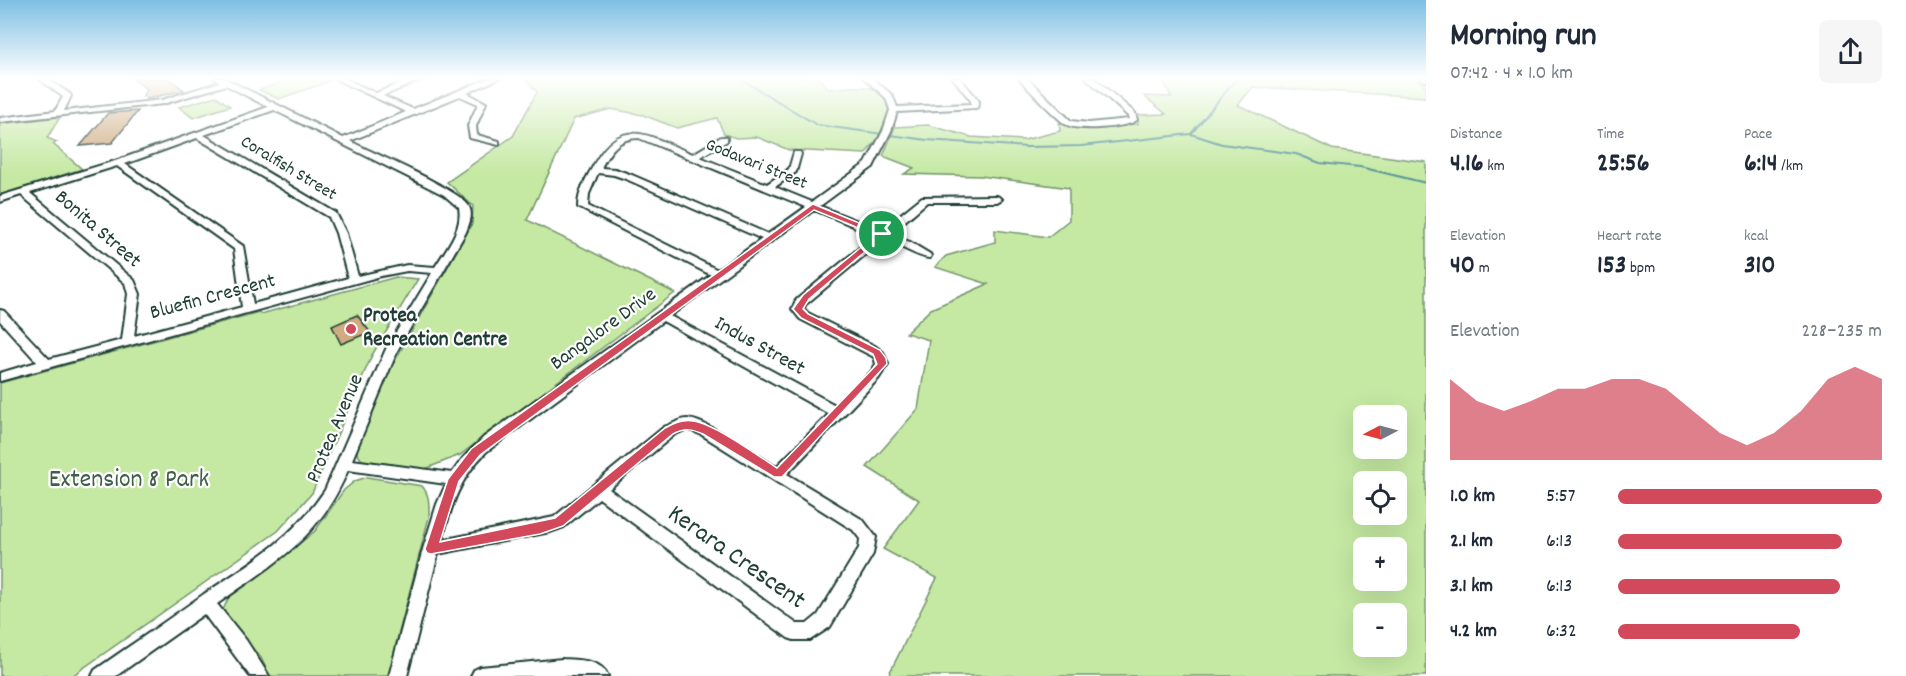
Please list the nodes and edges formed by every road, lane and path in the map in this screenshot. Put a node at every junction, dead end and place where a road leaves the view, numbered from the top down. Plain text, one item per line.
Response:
1 (60, 110) edge
2 (96, 110) edge
3 (267, 110) edge
4 (279, 110) edge
5 (409, 110) edge
6 (421, 110) edge
7 (479, 110) edge
8 (894, 110) joint
9 (903, 110) edge
10 (1055, 110) edge
11 (1125, 110) edge
12 (415, 112) junction
13 (58, 114) junction
14 (0, 120) edge
15 (197, 134) junction
16 (724, 139) dead end
17 (343, 141) junction
18 (496, 143) dead end
19 (796, 154) dead end
20 (693, 158) junction
21 (118, 163) junction
22 (597, 170) junction
23 (768, 188) junction
24 (23, 192) junction
25 (997, 199) dead end
26 (0, 200) edge
27 (813, 207) junction
28 (882, 234) junction
29 (769, 238) junction
30 (926, 256) dead end
31 (438, 270) junction
32 (719, 275) junction
33 (354, 280) junction
34 (248, 309) junction
35 (0, 314) edge
36 (662, 316) junction
37 (128, 340) junction
38 (45, 363) junction
39 (0, 377) edge
40 (837, 412) junction
41 (343, 464) junction
42 (778, 474) junction
43 (454, 479) junction
44 (599, 490) junction
45 (431, 549) junction
46 (207, 604) junction
47 (101, 676) edge
48 (260, 676) edge
49 (398, 676) edge
50 (480, 676) edge
51 (599, 676) edge

1 - 13 street
2 - 13 street
3 - 15 street
4 - 17 street, Protea Avenue
5 - 12 street
6 - 12 street
7 - 18 street
8 - 9 street
8 - 27 street, Bangalore Drive
10 - 11 street
12 - 17 street
13 - 14 street
15 - 21 street
15 - 33 street, Coralfish Street
16 - 20 street
17 - 31 street, Protea Avenue
19 - 23 street
20 - 22 street, Godavari Street
20 - 23 street, Godavari Street
21 - 24 street
21 - 34 street
22 - 29 street
22 - 32 street, Godavari Street
23 - 27 street, Godavari Street
24 - 26 street
24 - 37 street, Bonita Street
25 - 28 street
27 - 28 street, Godavari Street
27 - 29 street, Bangalore Drive
28 - 30 street, Godavari Street
28 - 40 street
29 - 32 street, Bangalore Drive
31 - 33 street, Bluefin Crescent
31 - 41 street, Protea Avenue
32 - 36 street, Bangalore Drive
33 - 34 street, Bluefin Crescent
34 - 37 street, Bluefin Crescent
35 - 38 street
36 - 40 street, Indus Street
36 - 43 street, Bangalore Drive
37 - 38 street, Bluefin Crescent
38 - 39 street, Bluefin Crescent
40 - 42 street
41 - 43 street
41 - 46 street, Protea Avenue
42 - 44 street, Kerara Crescent
42 - 44 street, Kerara Crescent
43 - 45 street, Bangalore Drive
44 - 45 street
45 - 49 street, Bangalore Drive
46 - 47 street, Protea Avenue
46 - 48 street
50 - 51 street

